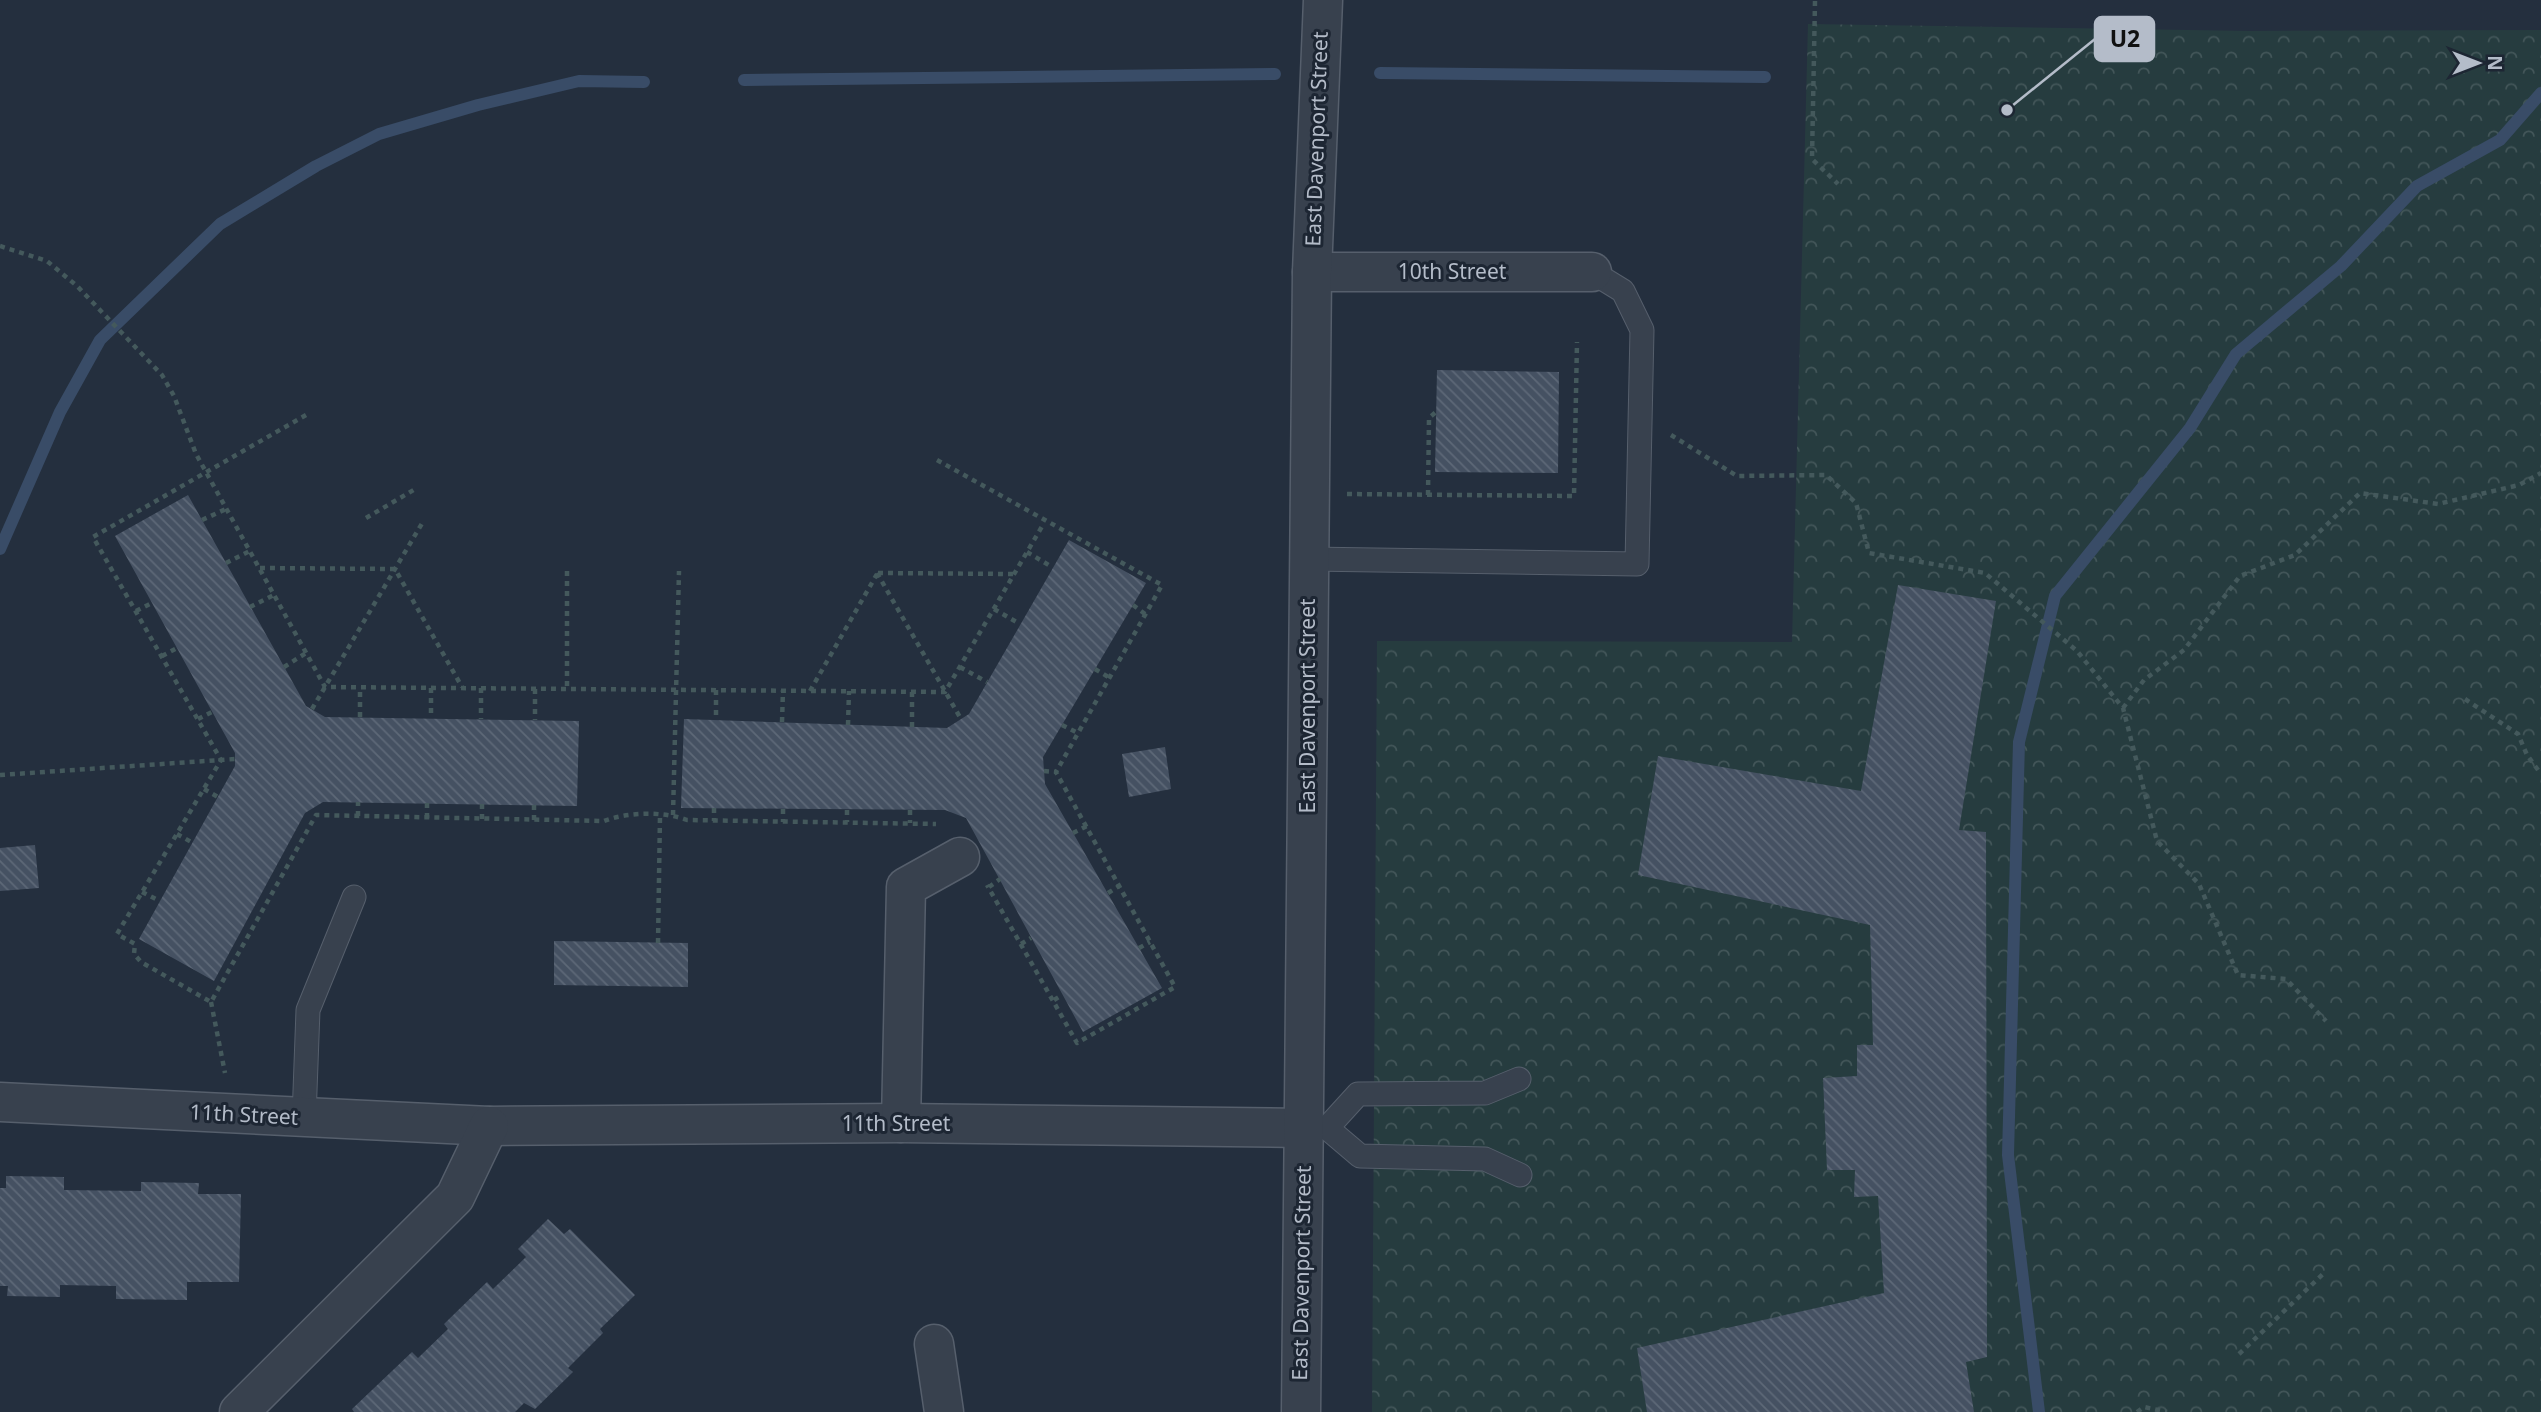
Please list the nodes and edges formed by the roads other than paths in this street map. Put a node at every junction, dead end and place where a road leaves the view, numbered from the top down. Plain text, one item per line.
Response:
1 (1323, 0) edge
2 (1312, 272) junction
3 (1592, 272) joint
4 (1309, 559) junction
5 (971, 867) road end
6 (354, 897) dead end
7 (1519, 1079) dead end
8 (0, 1102) edge
9 (304, 1118) junction
10 (901, 1123) junction
11 (489, 1126) junction
12 (1316, 1128) junction
13 (1520, 1175) dead end
14 (934, 1344) dead end
15 (239, 1412) edge
16 (944, 1412) edge
17 (1301, 1412) edge

1 - 2 street, East Davenport Street
2 - 3 street, 10th Street
2 - 4 street, East Davenport Street
3 - 4 lane
4 - 12 street, East Davenport Street
5 - 10 street
6 - 9 lane
7 - 12 lane
8 - 9 street, 11th Street
9 - 11 street, 11th Street
10 - 11 street, 11th Street
10 - 12 street, 11th Street
11 - 15 street
12 - 13 lane
12 - 17 street, East Davenport Street
14 - 16 street

